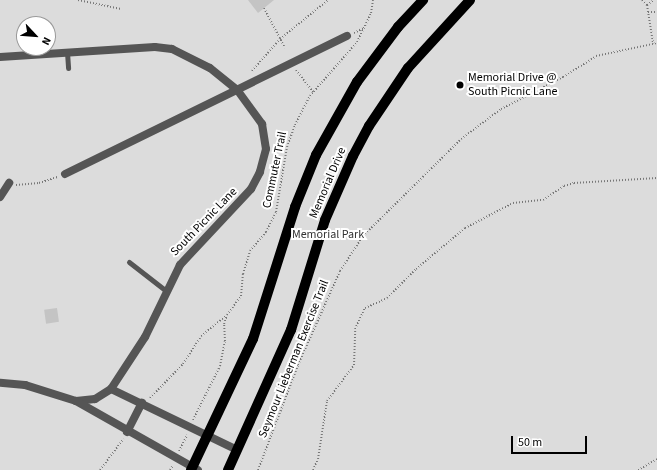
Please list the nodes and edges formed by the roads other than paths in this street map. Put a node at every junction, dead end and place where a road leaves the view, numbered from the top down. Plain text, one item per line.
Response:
1 (423, 0) edge
2 (470, 0) edge
3 (347, 36) road end
4 (67, 52) junction
5 (0, 58) edge
6 (68, 68) dead end
7 (240, 90) junction
8 (65, 174) road end
9 (9, 183) road end
10 (0, 197) edge
11 (129, 262) dead end
12 (165, 290) junction
13 (0, 383) edge
14 (112, 389) junction
15 (76, 401) junction
16 (142, 403) junction
17 (127, 432) junction
18 (208, 435) junction
19 (237, 450) junction
20 (194, 469) edge
21 (228, 470) edge

1 - 18 main road, Memorial Drive
2 - 19 main road, Memorial Drive
3 - 7 street
4 - 5 street, South Picnic Lane
4 - 6 lane
4 - 7 street, South Picnic Lane
7 - 8 street
7 - 12 street, South Picnic Lane
9 - 10 street
11 - 12 lane
12 - 14 street, South Picnic Lane
13 - 15 street, South Picnic Lane
14 - 15 street, South Picnic Lane
14 - 16 street
15 - 17 street, South Picnic Lane
16 - 17 street
16 - 18 street
17 - 20 street, South Picnic Lane
18 - 19 street
18 - 20 main road, Memorial Drive
19 - 21 main road, Memorial Drive

